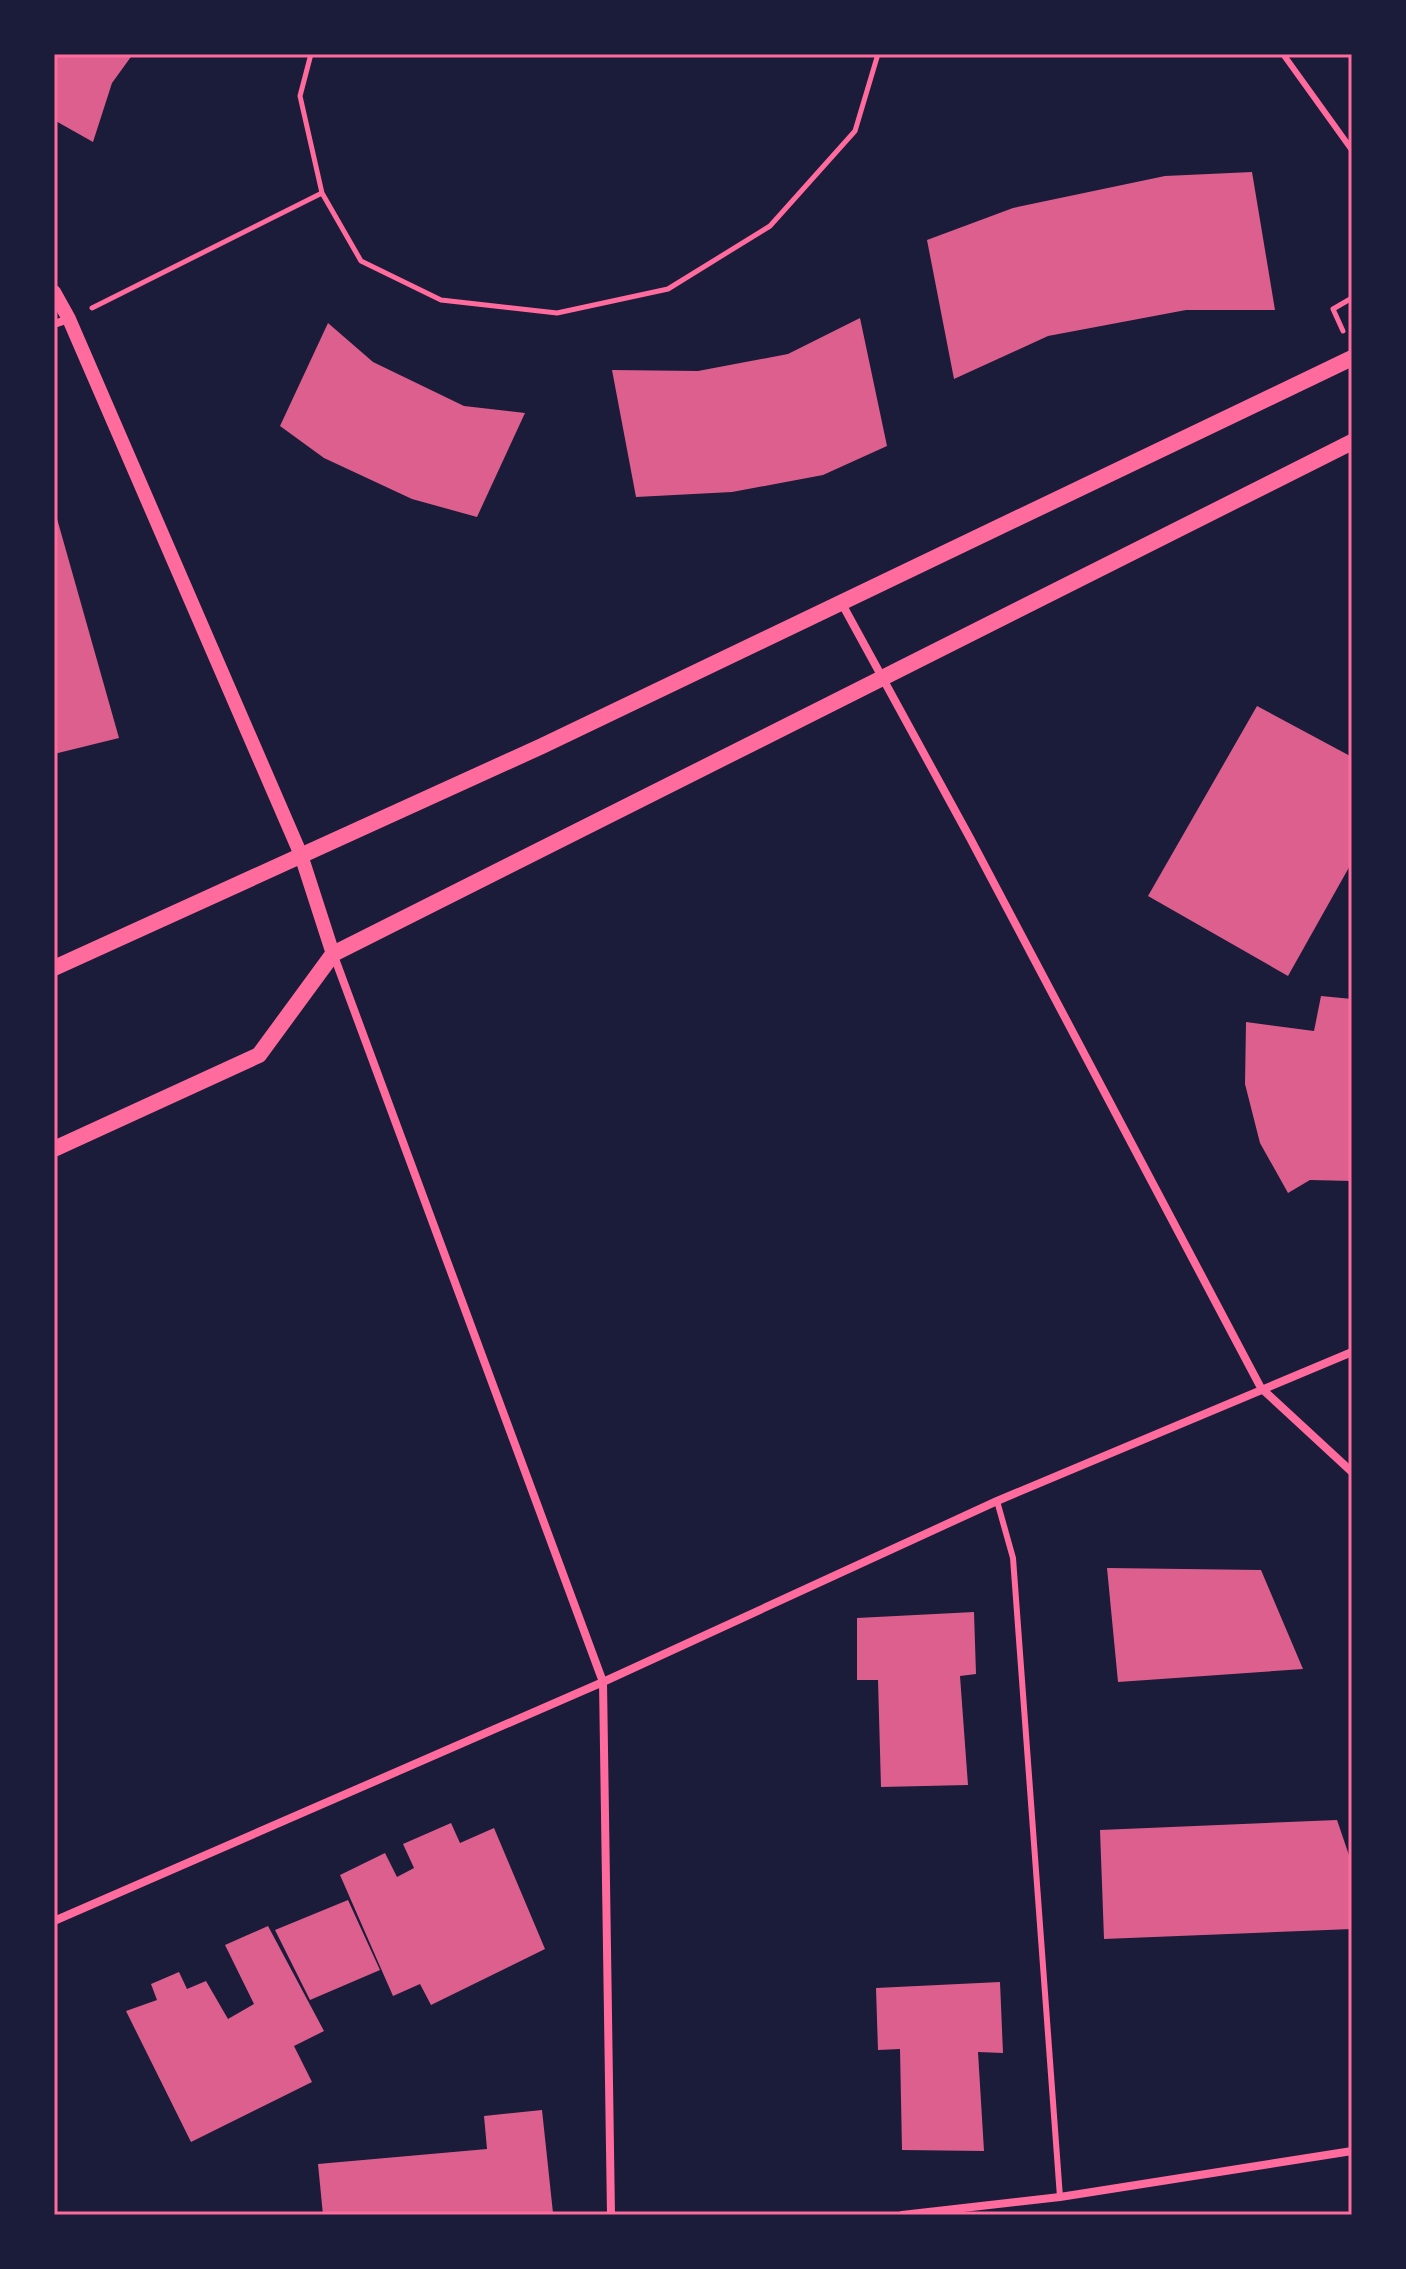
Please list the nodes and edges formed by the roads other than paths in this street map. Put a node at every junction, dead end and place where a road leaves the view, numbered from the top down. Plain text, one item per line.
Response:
1 (1283, 54) edge
2 (1352, 150) edge
3 (54, 292) edge
4 (69, 319) junction
5 (54, 324) edge
6 (1352, 358) edge
7 (1352, 442) edge
8 (840, 601) junction
9 (882, 680) junction
10 (301, 855) junction
11 (333, 954) junction
12 (54, 968) edge
13 (54, 1149) edge
14 (1352, 1352) edge
15 (1261, 1388) junction
16 (1352, 1472) edge
17 (997, 1501) junction
18 (603, 1682) junction
19 (54, 1921) edge
20 (1352, 2151) edge
21 (1060, 2197) junction
22 (611, 2215) edge
23 (902, 2215) edge

1 - 2 lane
3 - 4 street
4 - 5 street
4 - 10 street
6 - 8 main road
7 - 9 main road
8 - 9 street
8 - 10 main road
9 - 11 main road
9 - 15 street
10 - 11 street
10 - 12 main road
11 - 13 main road
11 - 18 street
14 - 15 street
15 - 16 street
15 - 17 street
17 - 18 street
17 - 21 lane
18 - 19 street
18 - 22 street
20 - 21 street
21 - 23 street

